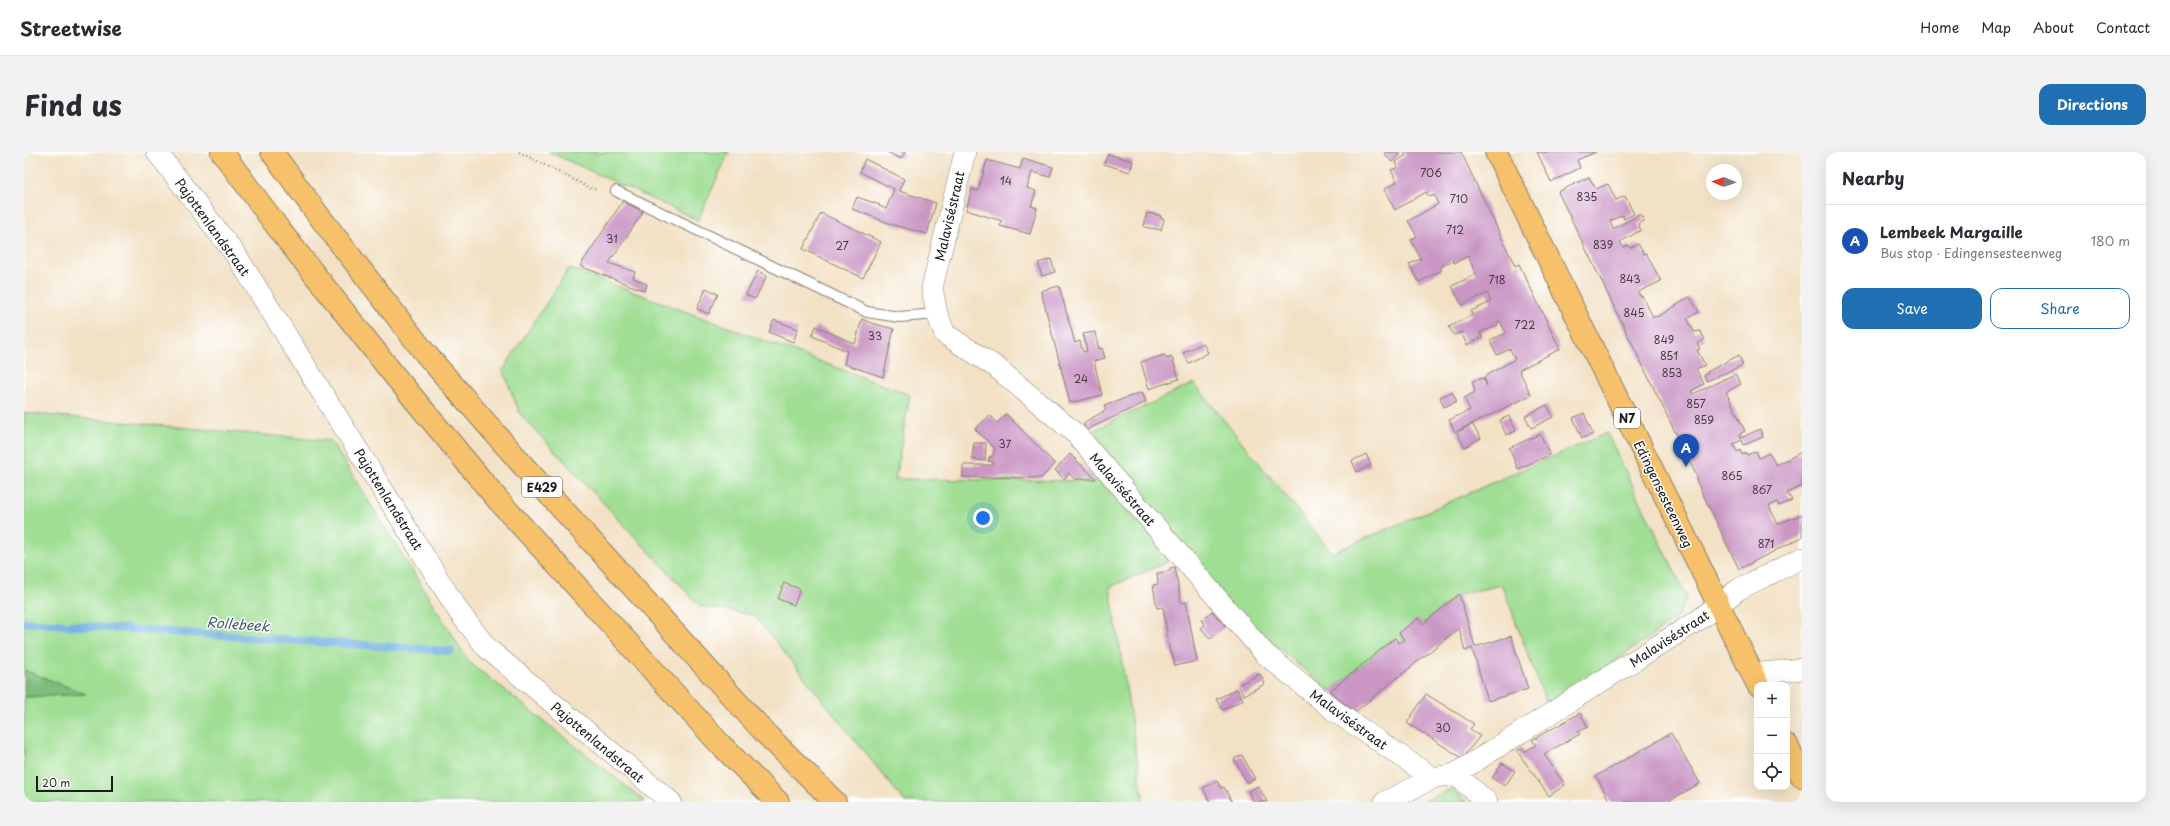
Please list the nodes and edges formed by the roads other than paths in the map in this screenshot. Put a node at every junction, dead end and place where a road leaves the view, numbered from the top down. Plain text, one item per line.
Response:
1 (157, 152) edge
2 (222, 152) edge
3 (272, 152) edge
4 (965, 152) edge
5 (1496, 152) edge
6 (616, 191) road end
7 (937, 314) junction
8 (1802, 558) edge
9 (1719, 605) junction
10 (1802, 668) edge
11 (1755, 679) edge
12 (1790, 751) edge
13 (1455, 774) junction
14 (1802, 776) edge
15 (1433, 778) junction
16 (671, 802) edge
17 (778, 802) edge
18 (835, 802) edge
19 (1384, 802) edge
20 (1487, 802) edge

1 - 16 street, Pajottenlandstraat
2 - 17 main road
3 - 18 main road, E429
4 - 7 street, Malaviséstraat
5 - 9 main road, Edingensesteenweg / N7
6 - 7 lane
7 - 15 street, Malaviséstraat
8 - 9 street, Malaviséstraat
9 - 11 main road, Edingensesteenweg / N7
9 - 13 street, Malaviséstraat
10 - 11 street
12 - 14 main road
13 - 15 street, Malaviséstraat
13 - 20 street
15 - 19 street, Malaviséstraat

